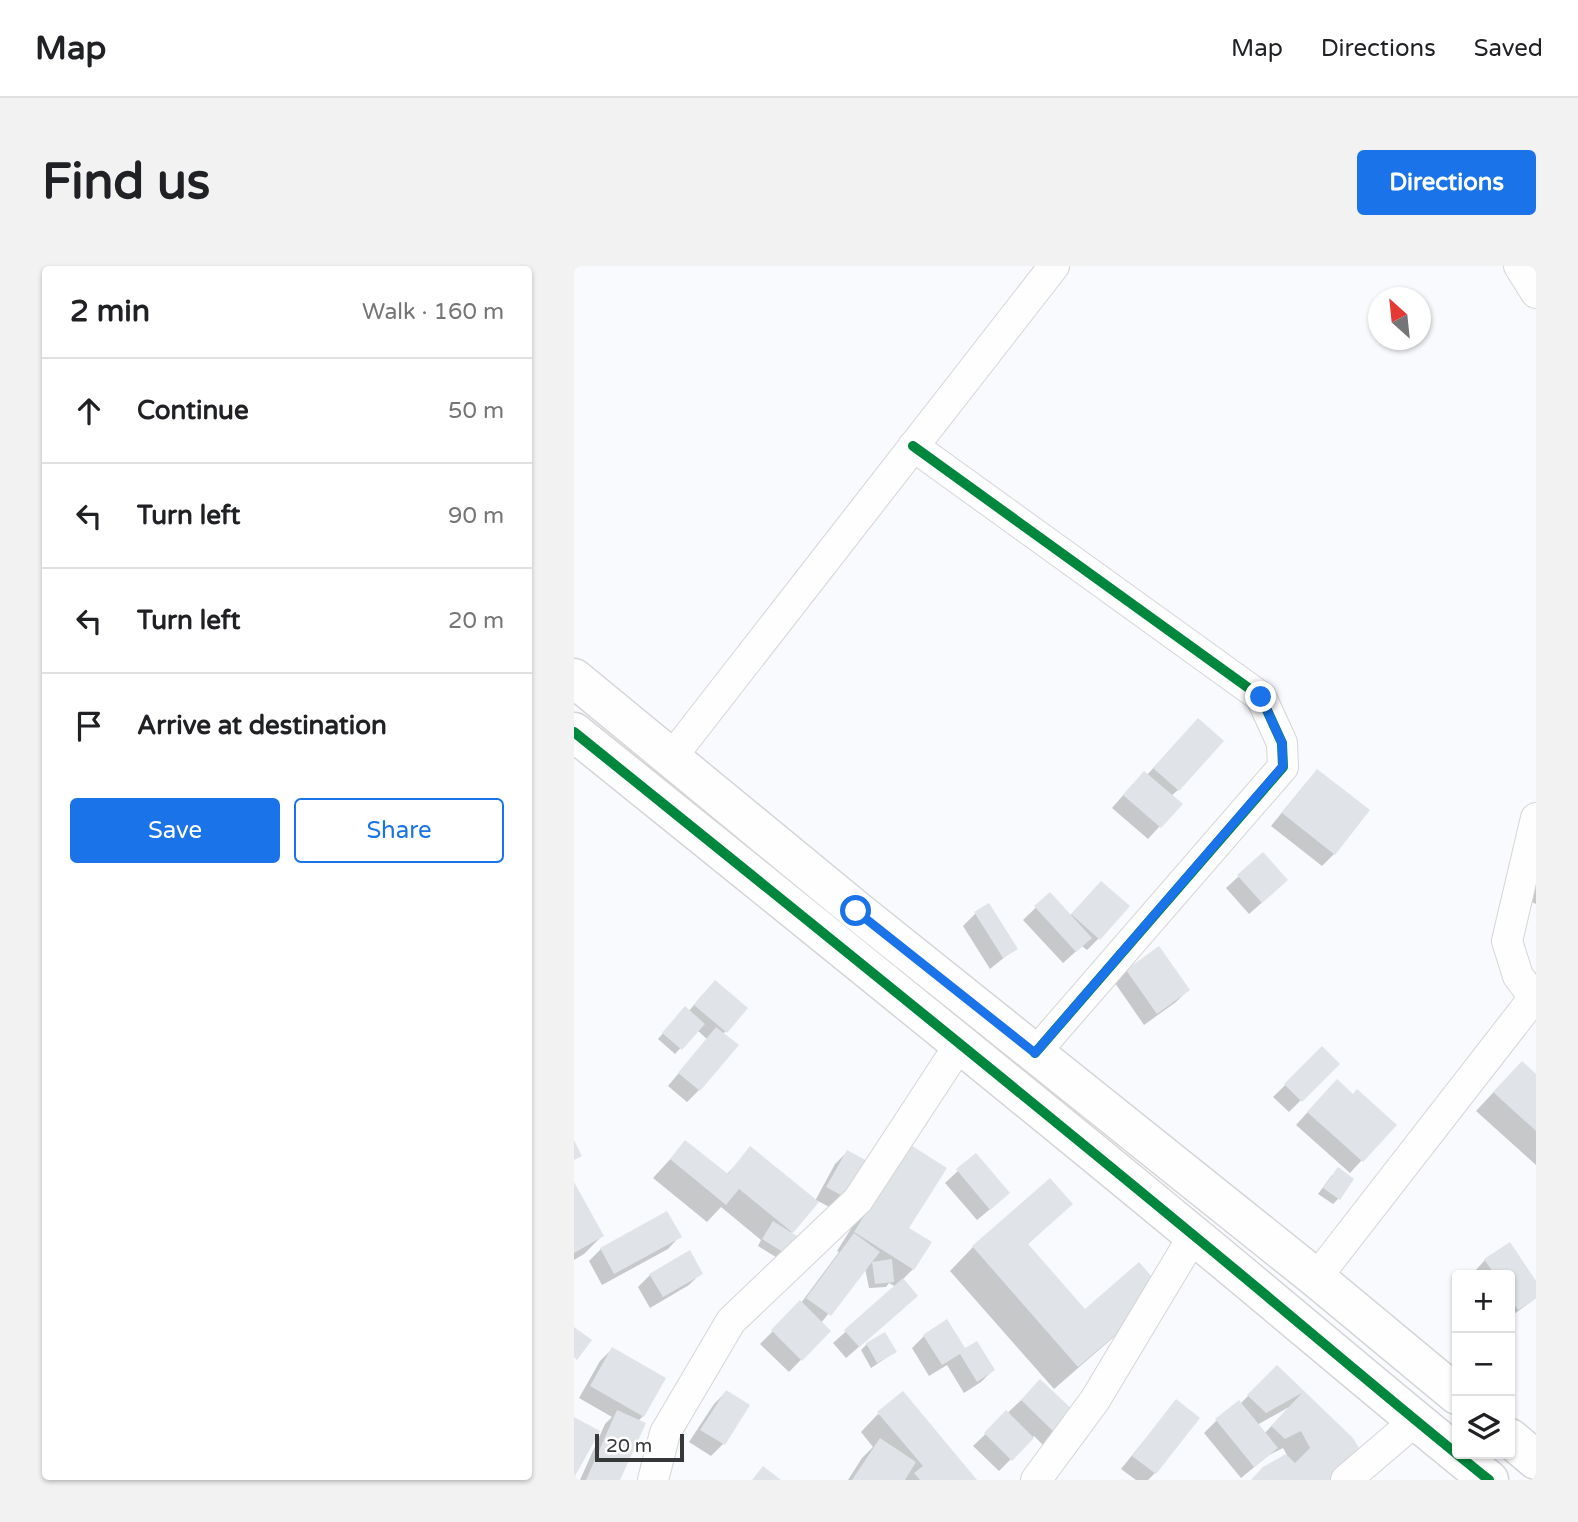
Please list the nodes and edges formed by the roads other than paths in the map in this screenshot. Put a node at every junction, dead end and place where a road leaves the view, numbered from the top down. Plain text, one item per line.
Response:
1 (1054, 266) edge
2 (1519, 266) edge
3 (1536, 293) edge
4 (913, 446) junction
5 (574, 678) edge
6 (574, 732) edge
7 (671, 758) junction
8 (1536, 818) edge
9 (1535, 998) edge
10 (960, 1044) junction
11 (1035, 1053) junction
12 (1194, 1235) junction
13 (1316, 1278) junction
14 (1452, 1391) edge
15 (1415, 1421) junction
16 (1515, 1442) edge
17 (1536, 1460) edge
18 (653, 1480) edge
19 (1036, 1480) edge
20 (1346, 1480) edge
21 (1489, 1480) edge

1 - 4 street
2 - 3 street
4 - 7 street
4 - 11 street
5 - 7 street
6 - 10 street
7 - 11 street
8 - 9 street
9 - 13 street
10 - 12 street
10 - 18 street
11 - 13 street
12 - 15 street
12 - 19 street
13 - 14 street
15 - 20 street
15 - 21 street
16 - 17 street

